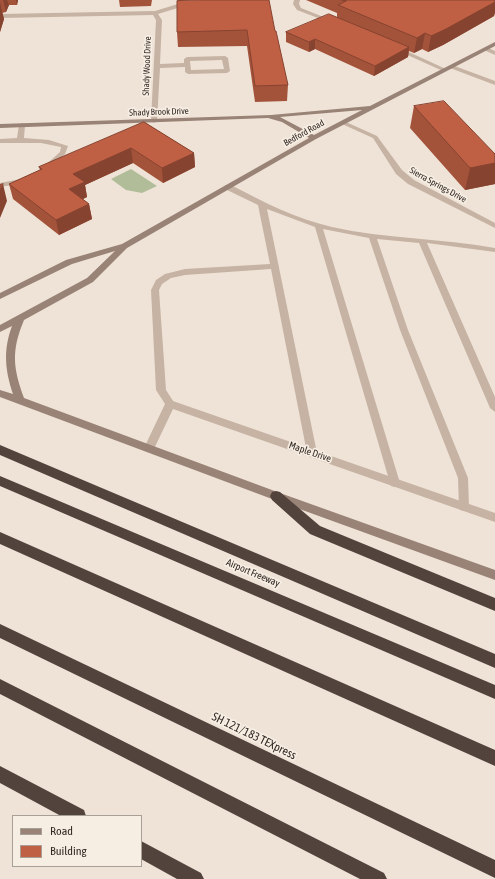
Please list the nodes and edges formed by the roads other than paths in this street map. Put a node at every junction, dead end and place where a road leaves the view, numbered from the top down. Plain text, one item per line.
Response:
1 (297, 0) edge
2 (180, 2) edge
3 (212, 2) edge
4 (155, 12) junction
5 (0, 16) edge
6 (341, 25) edge
7 (495, 44) edge
8 (390, 46) edge
9 (486, 49) junction
10 (495, 53) edge
11 (188, 65) junction
12 (156, 66) junction
13 (452, 67) junction
14 (445, 70) junction
15 (495, 83) edge
16 (374, 107) junction
17 (269, 116) junction
18 (154, 121) junction
19 (344, 123) junction
20 (22, 125) junction
21 (0, 126) edge
22 (314, 138) junction
23 (20, 140) junction
24 (0, 141) edge
25 (0, 185) edge
26 (228, 188) junction
27 (262, 204) junction
28 (318, 225) junction
29 (495, 226) edge
30 (372, 236) junction
31 (422, 241) junction
32 (125, 246) junction
33 (495, 250) edge
34 (275, 266) junction
35 (0, 296) edge
36 (20, 318) junction
37 (0, 329) edge
38 (0, 393) edge
39 (0, 400) edge
40 (20, 400) junction
41 (170, 404) junction
42 (495, 408) edge
43 (149, 448) junction
44 (0, 450) edge
45 (312, 453) junction
46 (0, 481) edge
47 (395, 483) junction
48 (276, 496) junction
49 (464, 507) junction
50 (495, 518) edge
51 (0, 538) edge
52 (495, 575) edge
53 (495, 605) edge
54 (0, 631) edge
55 (495, 661) edge
56 (0, 686) edge
57 (495, 692) edge
58 (495, 758) edge
59 (0, 774) edge
60 (76, 815) edge
61 (142, 851) edge
62 (495, 868) edge
63 (195, 879) edge
64 (378, 879) edge

1 - 6 street
2 - 3 street
2 - 4 street
4 - 5 street
4 - 12 street, Shady Wood Drive
7 - 9 main road, Bedford Road
8 - 14 street
9 - 10 street
9 - 13 main road, Bedford Road
11 - 11 street
11 - 12 street
12 - 18 street, Shady Wood Drive
13 - 14 main road, Bedford Road
13 - 15 street
14 - 16 main road, Bedford Road
16 - 17 main road
16 - 19 main road, Bedford Road
17 - 18 main road, Shady Brook Drive
17 - 22 main road, Shady Brook Drive
18 - 20 main road, Shady Brook Drive
19 - 22 main road, Bedford Road
19 - 29 street, Sierra Springs Drive
20 - 21 main road, Shady Brook Drive
20 - 23 street
22 - 26 main road, Bedford Road
23 - 24 street
23 - 25 street
26 - 27 street
26 - 32 main road, Bedford Road
27 - 28 street
27 - 34 street
28 - 30 street
28 - 47 street
30 - 31 street
30 - 49 street
31 - 33 street
31 - 42 street
32 - 35 main road, Bedford Road
32 - 36 main road, Bedford Road
34 - 41 street
34 - 45 street
36 - 37 main road, Bedford Road
36 - 40 main road
38 - 40 main road
39 - 40 main road
40 - 43 main road
41 - 43 street
41 - 45 street, Maple Drive
43 - 48 main road
44 - 55 highway
45 - 47 street, Maple Drive
46 - 57 highway, Airport Freeway
47 - 49 street, Maple Drive
48 - 52 main road
48 - 53 highway
49 - 50 street, Maple Drive
51 - 58 highway
54 - 62 highway, SH 121/183 TEXpress
56 - 64 highway
59 - 60 highway
61 - 63 highway

